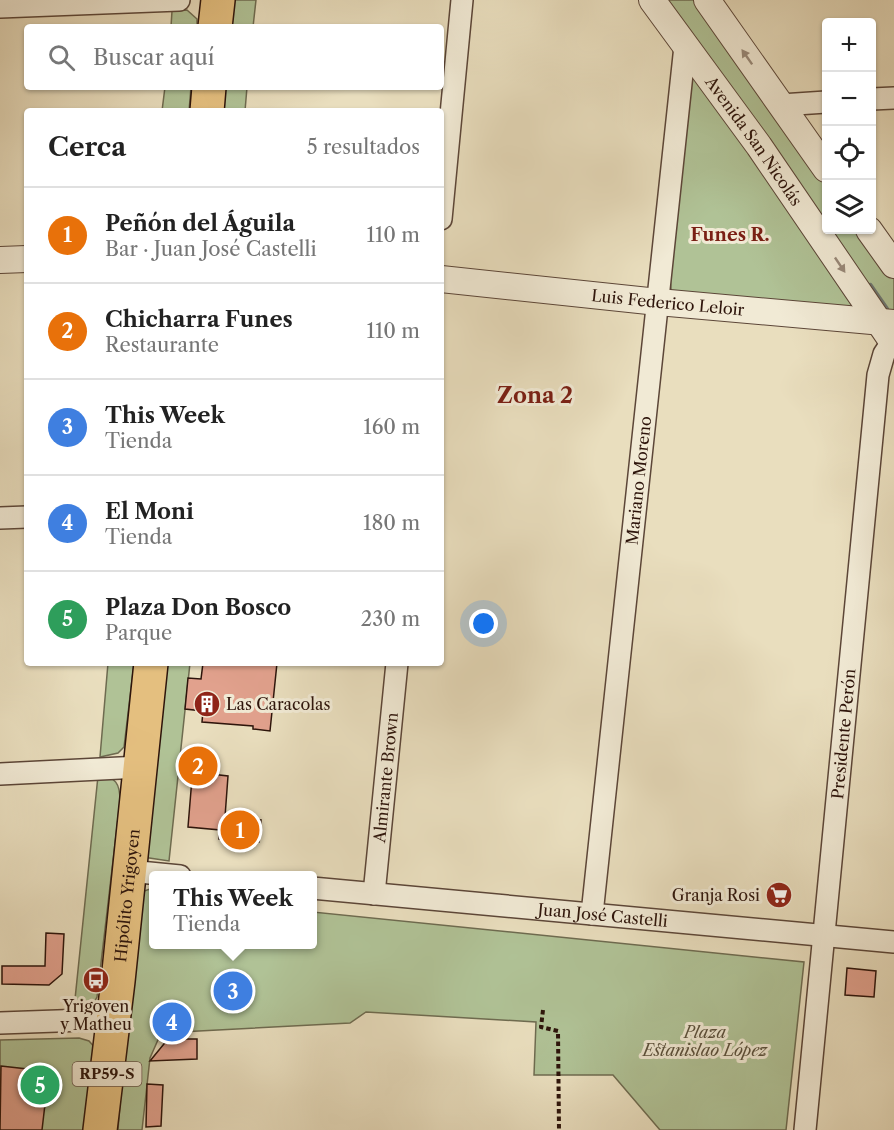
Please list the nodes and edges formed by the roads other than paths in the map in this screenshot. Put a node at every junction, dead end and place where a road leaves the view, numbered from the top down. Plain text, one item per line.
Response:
1 (179, 0) edge
2 (218, 0) edge
3 (462, 0) edge
4 (652, 0) edge
5 (707, 0) edge
6 (0, 7) edge
7 (215, 24) edge
8 (685, 46) junction
9 (209, 90) edge
10 (894, 98) edge
11 (876, 99) edge
12 (822, 102) edge
13 (781, 105) junction
14 (207, 108) edge
15 (822, 163) edge
16 (444, 188) edge
17 (872, 234) edge
18 (24, 259) edge
19 (0, 260) edge
20 (894, 265) edge
21 (444, 279) edge
22 (658, 302) junction
23 (890, 333) edge
24 (24, 517) edge
25 (0, 518) edge
26 (151, 666) edge
27 (397, 666) edge
28 (140, 767) junction
29 (0, 774) edge
30 (129, 871) junction
31 (149, 873) edge
32 (317, 888) edge
33 (375, 894) junction
34 (592, 914) junction
35 (823, 935) junction
36 (894, 942) edge
37 (114, 1019) junction
38 (0, 1023) edge
39 (100, 1130) edge
40 (805, 1130) edge

1 - 6 street
2 - 7 main road
3 - 16 street
4 - 8 street, Avenida San Nicolás
13 -> 5 street
8 - 22 street, Mariano Moreno
8 -> 23 street, Avenida San Nicolás
9 - 14 main road
10 - 11 street
12 - 13 street
13 - 15 street
17 - 20 street
18 - 19 street
21 - 22 street, Luis Federico Leloir
22 - 23 street, Luis Federico Leloir
22 - 34 street, Mariano Moreno
23 - 35 street, Presidente Perón
24 - 25 street
26 - 28 main road, Hipólito Yrigoyen / RP59-S
27 - 33 street, Almirante Brown
28 - 29 street
28 - 30 main road, Hipólito Yrigoyen / RP59-S
30 - 31 street
30 - 37 main road, Hipólito Yrigoyen / RP59-S
32 - 33 street, Juan José Castelli
33 - 34 street, Juan José Castelli
34 - 35 street, Juan José Castelli
35 - 36 street, Juan José Castelli
35 - 40 street, Presidente Perón
37 - 38 street
37 - 39 main road, Hipólito Yrigoyen / RP59-S

